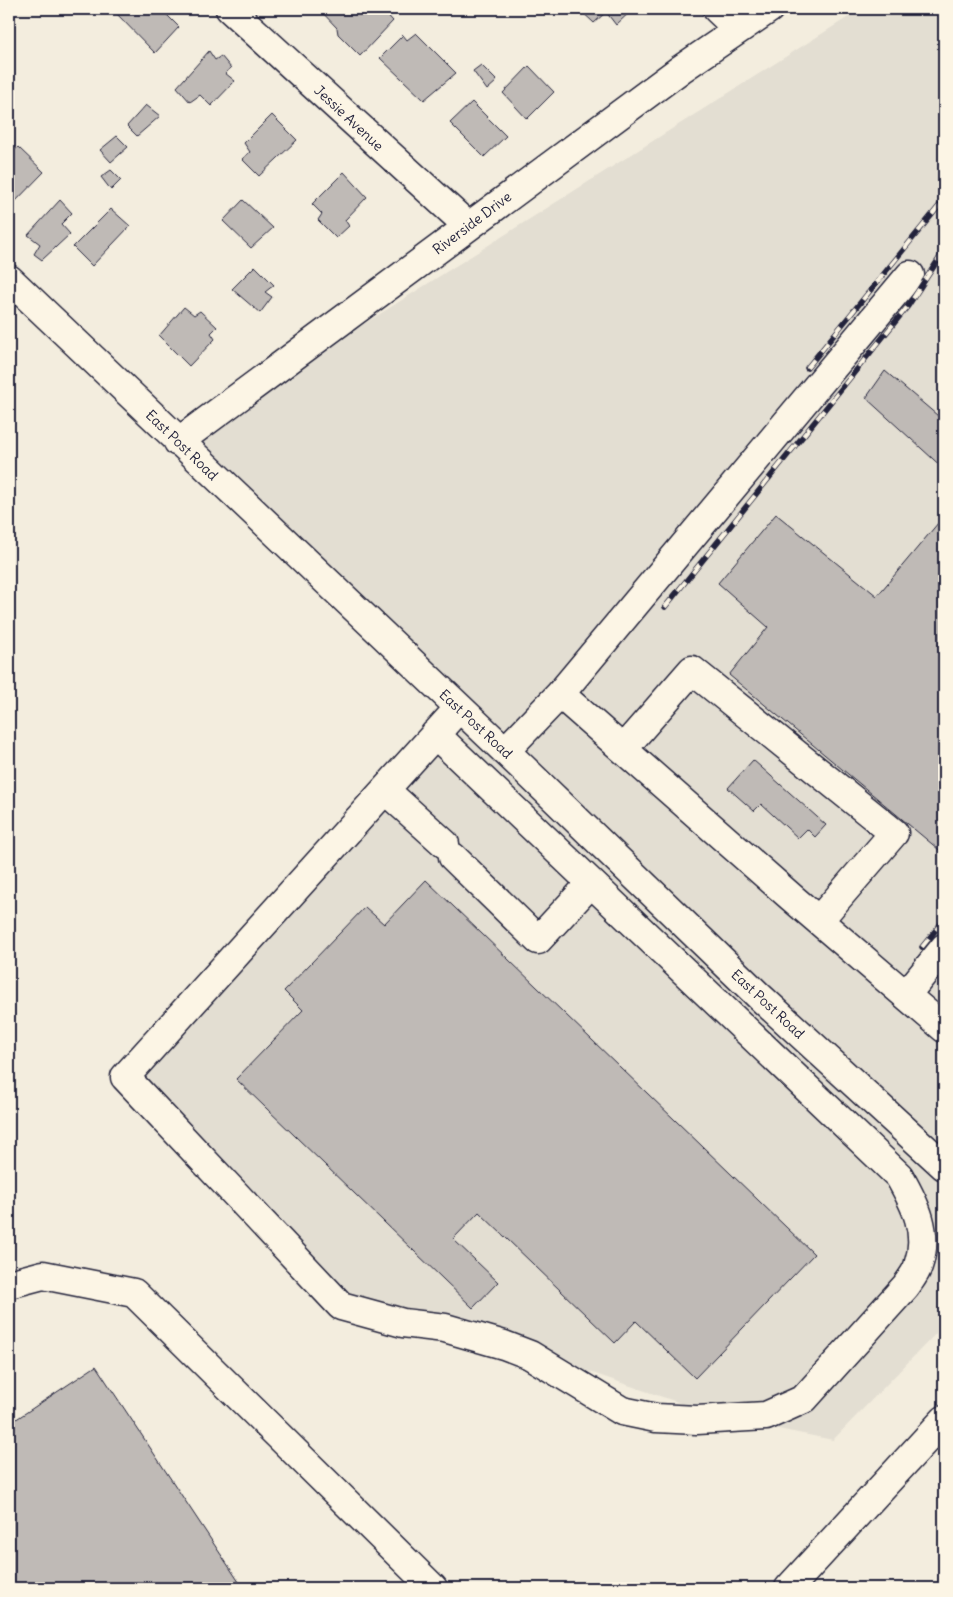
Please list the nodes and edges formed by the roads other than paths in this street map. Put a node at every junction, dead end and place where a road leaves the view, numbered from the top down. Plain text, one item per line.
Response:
1 (230, 9) edge
2 (717, 9) edge
3 (769, 9) edge
4 (738, 29) junction
5 (468, 226) junction
6 (910, 276) dead end
7 (9, 279) edge
8 (178, 442) junction
9 (560, 694) junction
10 (459, 708) junction
11 (435, 734) junction
12 (623, 749) junction
13 (505, 751) junction
14 (384, 790) junction
15 (591, 883) junction
16 (820, 920) junction
17 (944, 948) edge
18 (906, 995) junction
19 (944, 1028) edge
20 (944, 1166) edge
21 (9, 1284) edge
22 (944, 1420) edge
23 (433, 1588) edge
24 (789, 1588) edge

1 - 5 street, Jessie Avenue
2 - 4 street
3 - 4 street, Riverside Drive
4 - 5 street, Riverside Drive
5 - 8 street, Riverside Drive
6 - 9 street
7 - 8 street, East Post Road
8 - 10 street, East Post Road
9 - 12 street
9 - 13 street
10 - 11 street
10 - 13 street, East Post Road
11 - 14 street
11 - 15 street
12 - 16 street
12 - 16 street
13 - 20 street, East Post Road
14 - 15 street
14 - 15 street
16 - 18 street
17 - 18 street
18 - 19 street
21 - 23 street
22 - 24 street

